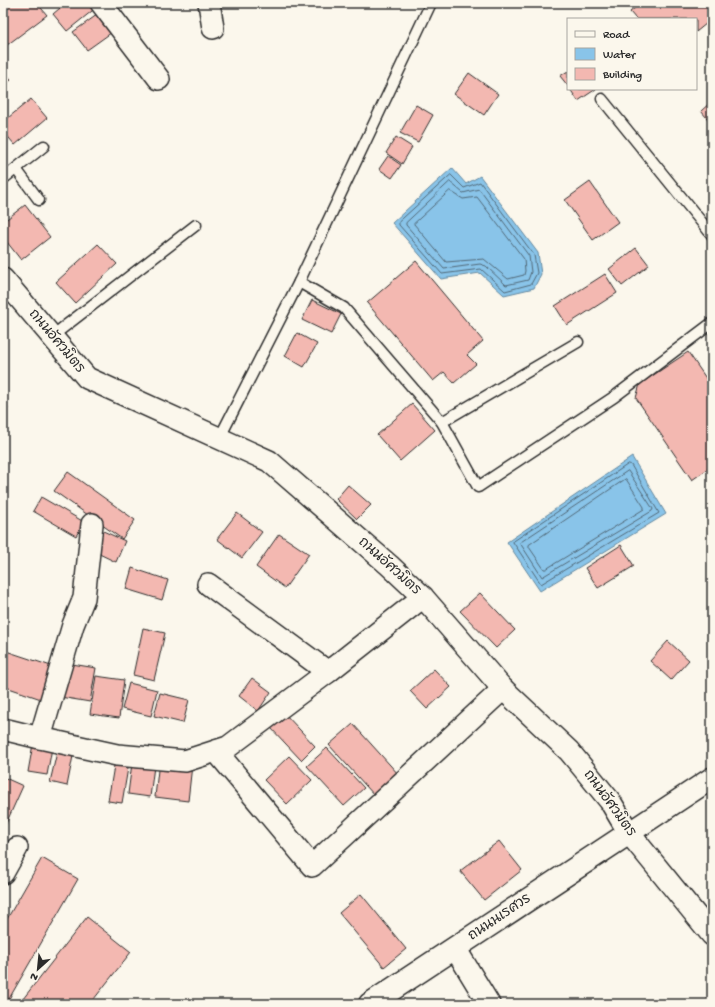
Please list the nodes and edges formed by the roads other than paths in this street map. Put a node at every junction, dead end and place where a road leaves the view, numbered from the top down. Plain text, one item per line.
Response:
1 (101, 3) edge
2 (209, 3) edge
3 (431, 3) edge
4 (213, 28) dead end
5 (159, 79) dead end
6 (602, 99) dead end
7 (44, 146) dead end
8 (16, 169) junction
9 (3, 179) edge
10 (39, 200) dead end
11 (196, 225) dead end
12 (712, 235) edge
13 (3, 279) edge
14 (299, 282) junction
15 (712, 323) edge
16 (51, 337) junction
17 (578, 342) dead end
18 (442, 422) junction
19 (219, 439) junction
20 (92, 524) dead end
21 (208, 584) dead end
22 (423, 597) junction
23 (328, 672) junction
24 (503, 689) junction
25 (3, 729) edge
26 (40, 738) junction
27 (216, 751) junction
28 (712, 778) edge
29 (629, 832) junction
30 (17, 848) dead end
31 (3, 873) edge
32 (712, 935) edge
33 (455, 948) junction
34 (370, 1004) edge
35 (488, 1004) edge

1 - 5 street
2 - 4 street
3 - 14 lane
6 - 12 lane
7 - 8 lane
8 - 9 lane
8 - 10 lane
11 - 16 lane
13 - 16 street, ถนนอัศวมิตร
14 - 18 lane
14 - 19 lane
15 - 18 lane
16 - 19 street, ถนนอัศวมิตร
17 - 18 lane
19 - 22 street, ถนนอัศวมิตร
20 - 26 street
21 - 23 street
22 - 23 street
22 - 24 street, ถนนอัศวมิตร
23 - 27 street
24 - 27 street
24 - 29 street, ถนนอัศวมิตร
25 - 26 street
26 - 27 street
28 - 29 street
29 - 32 street, ถนนอัศวมิตร
29 - 33 street, ถนนนเรศวร
30 - 31 street
33 - 34 street, ถนนนเรศวร
33 - 35 street

